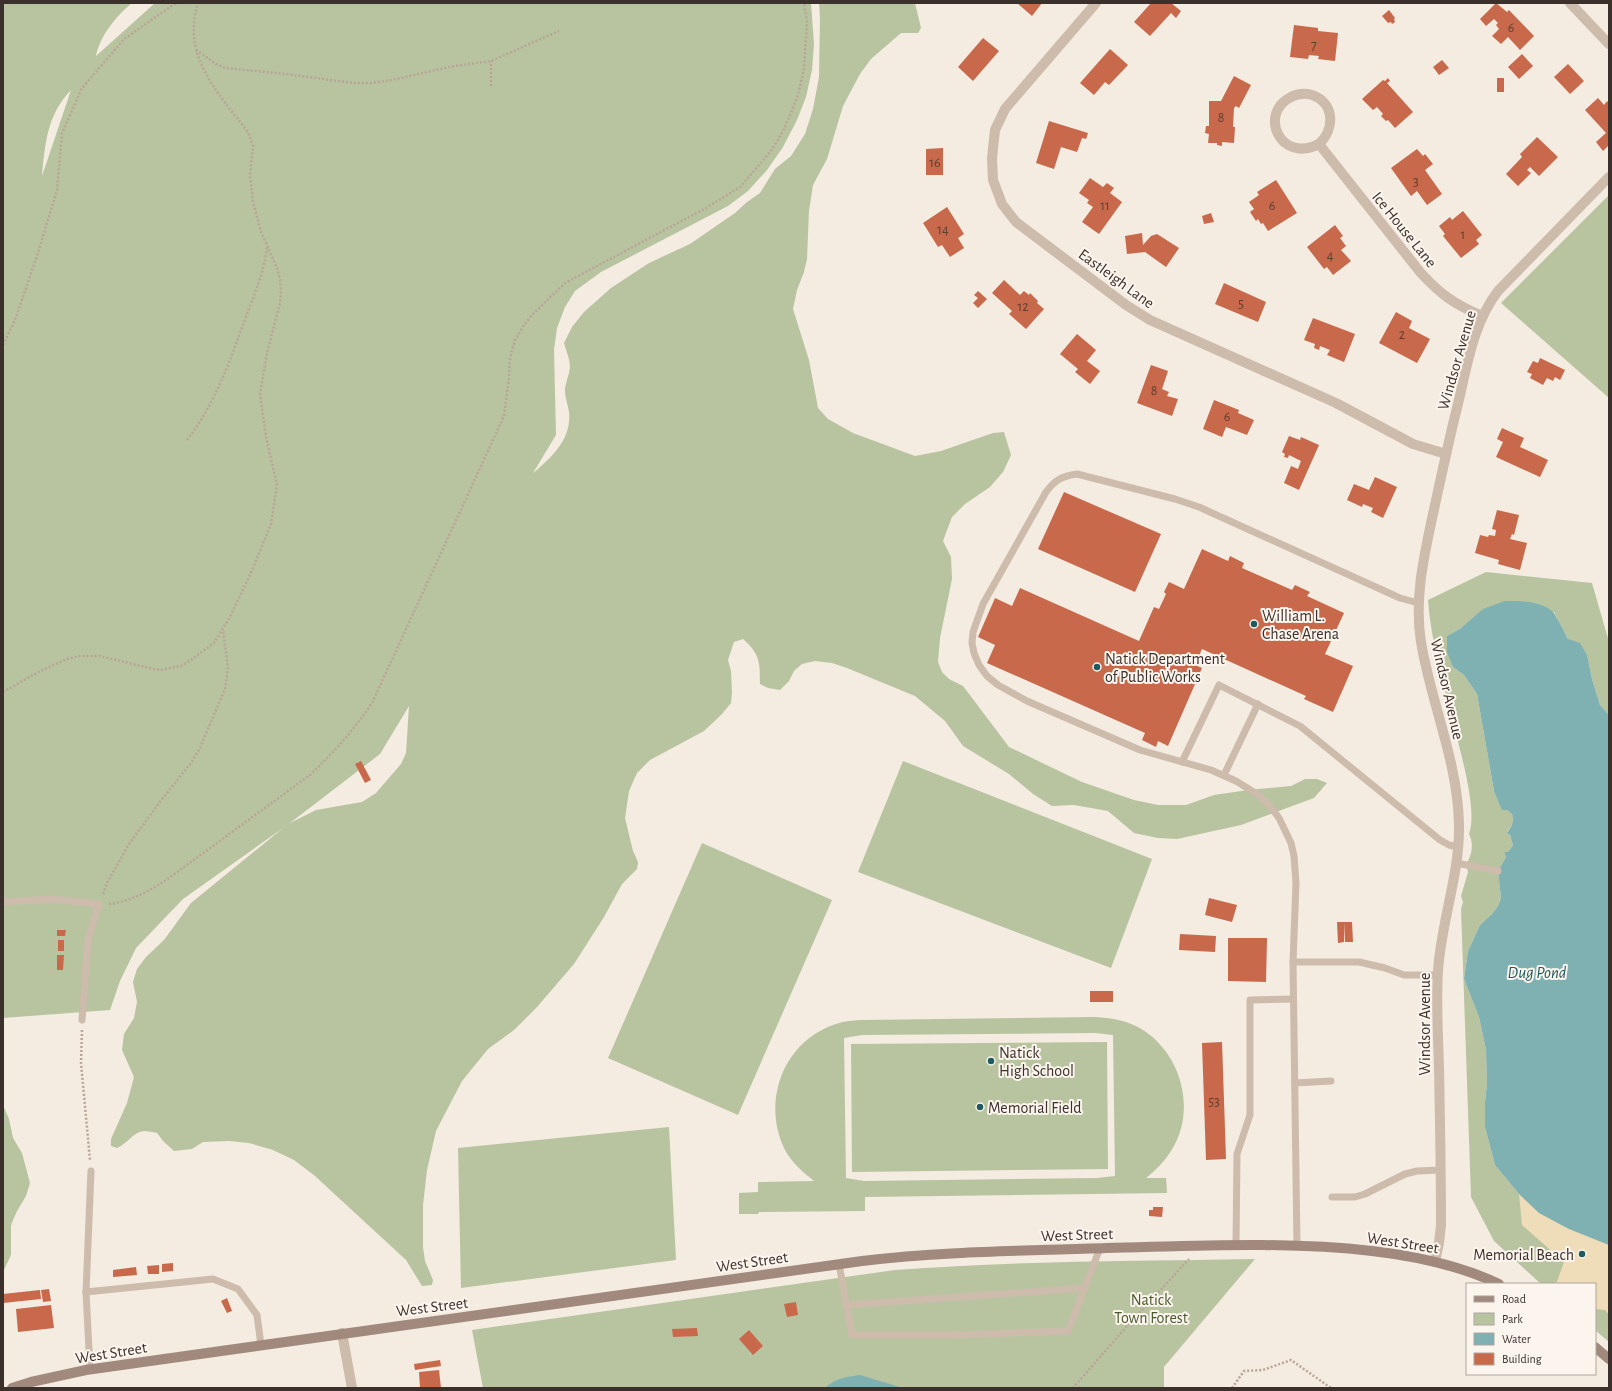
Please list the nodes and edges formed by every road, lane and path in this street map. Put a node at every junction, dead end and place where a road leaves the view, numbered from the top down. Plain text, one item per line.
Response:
1 (179, 3) edge
2 (198, 3) edge
3 (804, 3) edge
4 (1096, 3) edge
5 (1570, 3) edge
6 (559, 31) dead end
7 (1609, 44) edge
8 (196, 50) junction
9 (491, 61) junction
10 (491, 86) dead end
11 (1319, 144) junction
12 (1609, 177) edge
13 (267, 248) junction
14 (1482, 316) junction
15 (3, 345) edge
16 (187, 440) dead end
17 (1446, 454) junction
18 (1418, 603) junction
19 (223, 630) junction
20 (3, 692) edge
21 (1258, 704) junction
22 (1182, 762) junction
23 (1224, 775) junction
24 (1458, 847) junction
25 (1456, 863) junction
26 (1498, 870) dead end
27 (3, 902) edge
28 (99, 904) junction
29 (1293, 962) junction
30 (1438, 975) junction
31 (1293, 999) junction
32 (82, 1020) joint
33 (1331, 1081) dead end
34 (1295, 1083) junction
35 (1441, 1170) junction
36 (91, 1171) joint
37 (1332, 1197) dead end
38 (1236, 1244) junction
39 (1201, 1245) junction
40 (1297, 1245) junction
41 (1100, 1248) junction
42 (1435, 1262) junction
43 (839, 1264) junction
44 (1497, 1283) edge
45 (1084, 1288) junction
46 (86, 1292) junction
47 (846, 1305) junction
48 (342, 1333) junction
49 (261, 1345) junction
50 (1596, 1348) edge
51 (1609, 1359) edge
52 (90, 1369) junction
53 (1075, 1384) junction
54 (12, 1388) edge
55 (352, 1388) edge
56 (1073, 1388) edge
57 (1080, 1388) edge
58 (1232, 1388) edge
59 (1331, 1388) edge

1 - 15 path
2 - 8 path
3 - 28 path
4 - 17 street, Eastleigh Lane
5 - 7 street
6 - 9 path
8 - 9 path
8 - 13 path
9 - 10 path
11 - 11 street
11 - 14 street, Ice House Lane
12 - 14 street, Windsor Avenue
13 - 16 path
13 - 19 path
14 - 17 street, Windsor Avenue
17 - 18 street, Windsor Avenue
18 - 22 lane
18 - 24 street, Windsor Avenue
19 - 20 path
19 - 28 path
21 - 22 lane
21 - 23 lane
21 - 24 lane
22 - 23 lane
23 - 29 lane
24 - 25 street, Windsor Avenue
25 - 26 lane
25 - 30 street, Windsor Avenue
27 - 28 lane
28 - 32 lane
29 - 30 lane
29 - 31 lane
30 - 35 street, Windsor Avenue
31 - 34 lane
31 - 38 lane
32 - 36 path
33 - 34 lane
34 - 40 lane
35 - 37 lane
35 - 42 street, Windsor Avenue
36 - 46 lane
38 - 39 street, West Street
38 - 40 street, West Street
39 - 41 street, West Street
39 - 53 path
40 - 42 street, West Street
41 - 43 street, West Street
41 - 45 lane
42 - 44 street, West Street
43 - 47 lane
43 - 48 street, West Street
45 - 47 lane
45 - 47 lane
46 - 49 lane
46 - 52 lane
48 - 49 street, West Street
48 - 55 street
49 - 52 street, West Street
50 - 51 street
52 - 54 street, West Street
53 - 56 path
53 - 57 path
58 - 59 path

